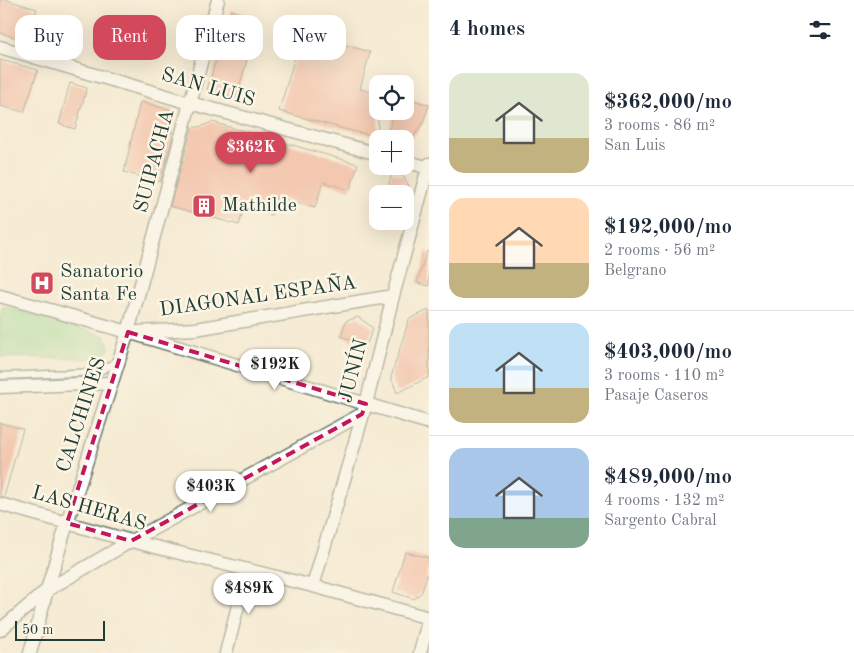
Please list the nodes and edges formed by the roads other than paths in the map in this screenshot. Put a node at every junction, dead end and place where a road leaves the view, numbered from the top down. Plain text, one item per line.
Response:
1 (218, 0) edge
2 (0, 47) edge
3 (190, 103) junction
4 (369, 152) edge
5 (414, 163) edge
6 (429, 166) edge
7 (0, 296) edge
8 (393, 296) junction
9 (128, 332) junction
10 (122, 352) junction
11 (0, 376) edge
12 (112, 383) junction
13 (0, 387) edge
14 (364, 409) junction
15 (429, 423) edge
16 (0, 504) edge
17 (67, 523) junction
18 (130, 541) junction
19 (246, 570) junction
20 (313, 586) junction
21 (47, 590) junction
22 (429, 618) edge
23 (0, 630) edge
24 (30, 653) edge
25 (226, 653) edge
26 (420, 653) edge

1 - 3 street, SUIPACHA
2 - 3 street, SAN LUIS
3 - 4 street, SAN LUIS
3 - 9 street, SUIPACHA
5 - 6 street
6 - 8 street, JUNÍN
7 - 9 street
8 - 9 street, DIAGONAL ESPAÑA
8 - 14 street, JUNÍN
9 - 10 street, CALCHINES
9 - 14 street
10 - 11 lane
10 - 12 street, CALCHINES
12 - 13 street
12 - 17 street, CALCHINES
14 - 15 street
14 - 18 street
14 - 20 street, JUNÍN
16 - 17 street, LAS HERAS
17 - 18 street, LAS HERAS
17 - 21 street, CALCHINES
18 - 19 street, LAS HERAS
18 - 21 street
19 - 20 street, LAS HERAS
19 - 25 street
20 - 22 street, LAS HERAS
21 - 23 street
21 - 24 street, CALCHINES
22 - 26 street

